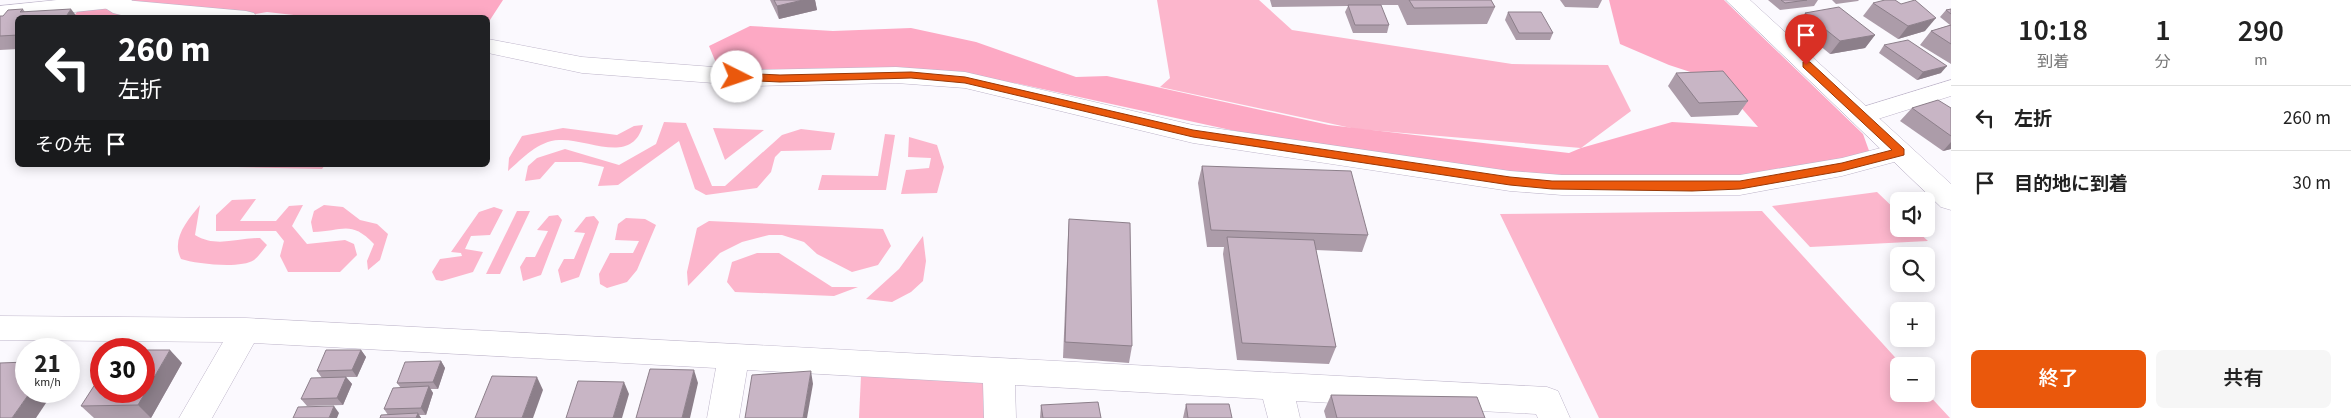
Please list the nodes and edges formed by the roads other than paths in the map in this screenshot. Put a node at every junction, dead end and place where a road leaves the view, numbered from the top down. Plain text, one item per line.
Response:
1 (1737, 0) edge
2 (115, 1) edge
3 (0, 13) edge
4 (208, 15) edge
5 (490, 46) edge
6 (1951, 88) edge
7 (1862, 116) junction
8 (1900, 152) junction
9 (1951, 200) edge
10 (0, 328) edge
11 (246, 330) junction
12 (734, 356) junction
13 (999, 370) junction
14 (1276, 386) junction
15 (195, 418) edge
16 (723, 418) edge
17 (1000, 418) edge
18 (1284, 418) edge
19 (1554, 418) edge

1 - 7 street
2 - 3 street
2 - 4 street
5 - 8 street
6 - 7 street
7 - 8 street
8 - 9 street
10 - 11 street
11 - 12 street
11 - 15 street
12 - 13 street
12 - 16 street
13 - 14 street
13 - 17 street
14 - 18 street
14 - 19 street

